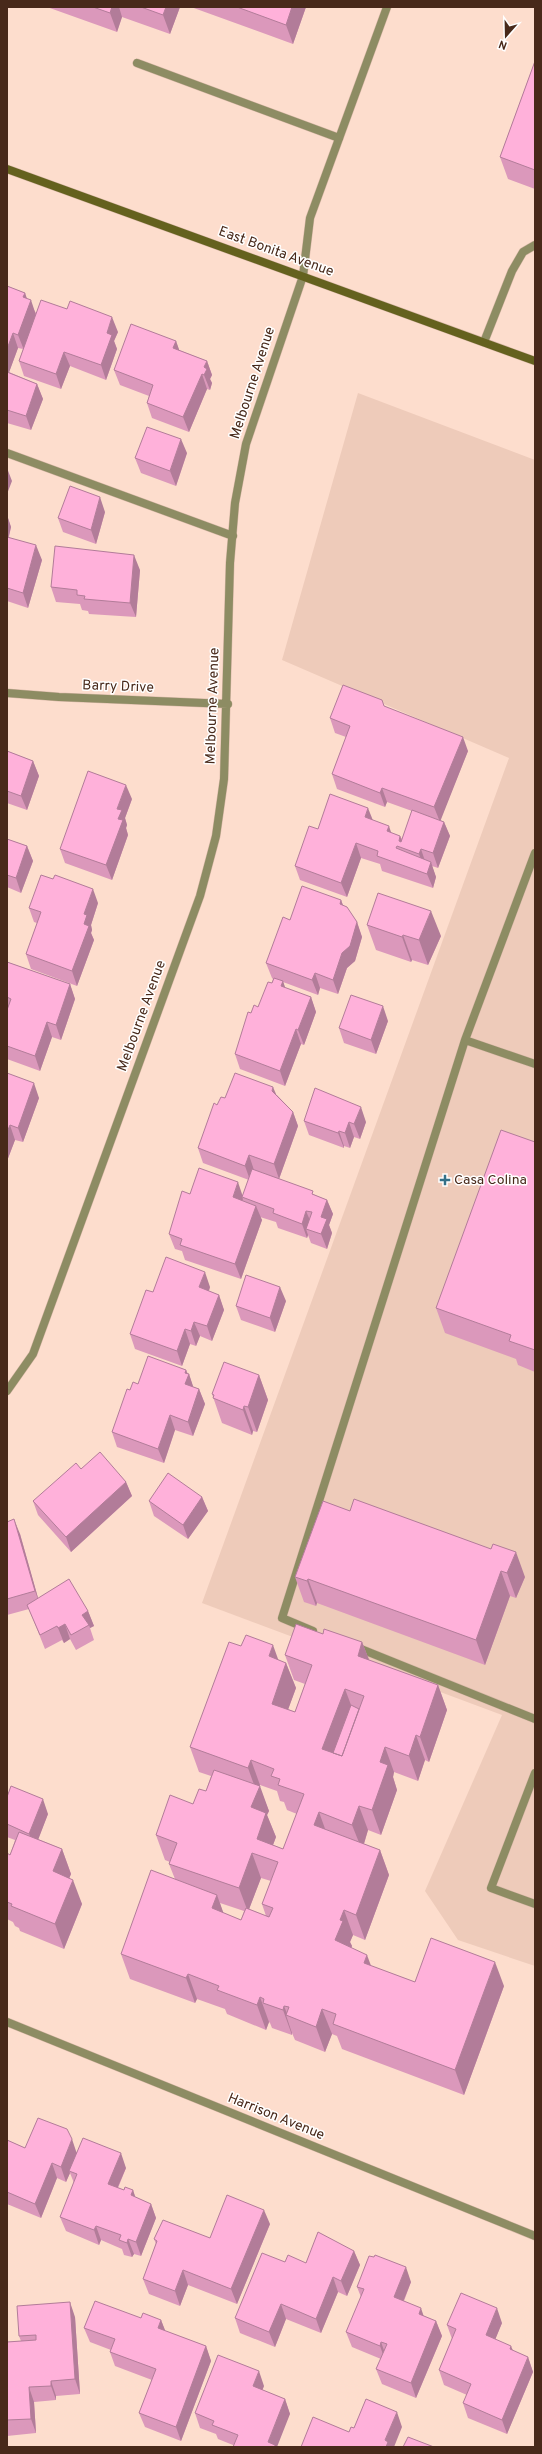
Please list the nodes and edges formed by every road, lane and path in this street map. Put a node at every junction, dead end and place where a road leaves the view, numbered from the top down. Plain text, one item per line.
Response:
1 (387, 7) edge
2 (138, 63) dead end
3 (339, 138) junction
4 (7, 169) edge
5 (535, 245) edge
6 (303, 276) junction
7 (484, 342) junction
8 (535, 361) edge
9 (7, 453) edge
10 (232, 536) junction
11 (7, 693) edge
12 (228, 704) junction
13 (535, 853) edge
14 (466, 1040) junction
15 (535, 1064) edge
16 (7, 1391) edge
17 (318, 1632) edge
18 (347, 1644) edge
19 (535, 1719) edge
20 (535, 1773) edge
21 (535, 1904) edge
22 (7, 2022) edge
23 (535, 2236) edge

1 - 3 street, Melbourne Avenue
2 - 3 street
3 - 6 street, Melbourne Avenue
4 - 6 main road, East Bonita Avenue
5 - 7 street
6 - 7 main road, East Bonita Avenue
6 - 10 street, Melbourne Avenue
7 - 8 main road, East Bonita Avenue
9 - 10 street
10 - 12 street, Melbourne Avenue
11 - 12 street, Barry Drive
12 - 16 street, Melbourne Avenue
13 - 14 street
14 - 15 street
14 - 17 street
18 - 19 street
20 - 21 street
22 - 23 street, Harrison Avenue

